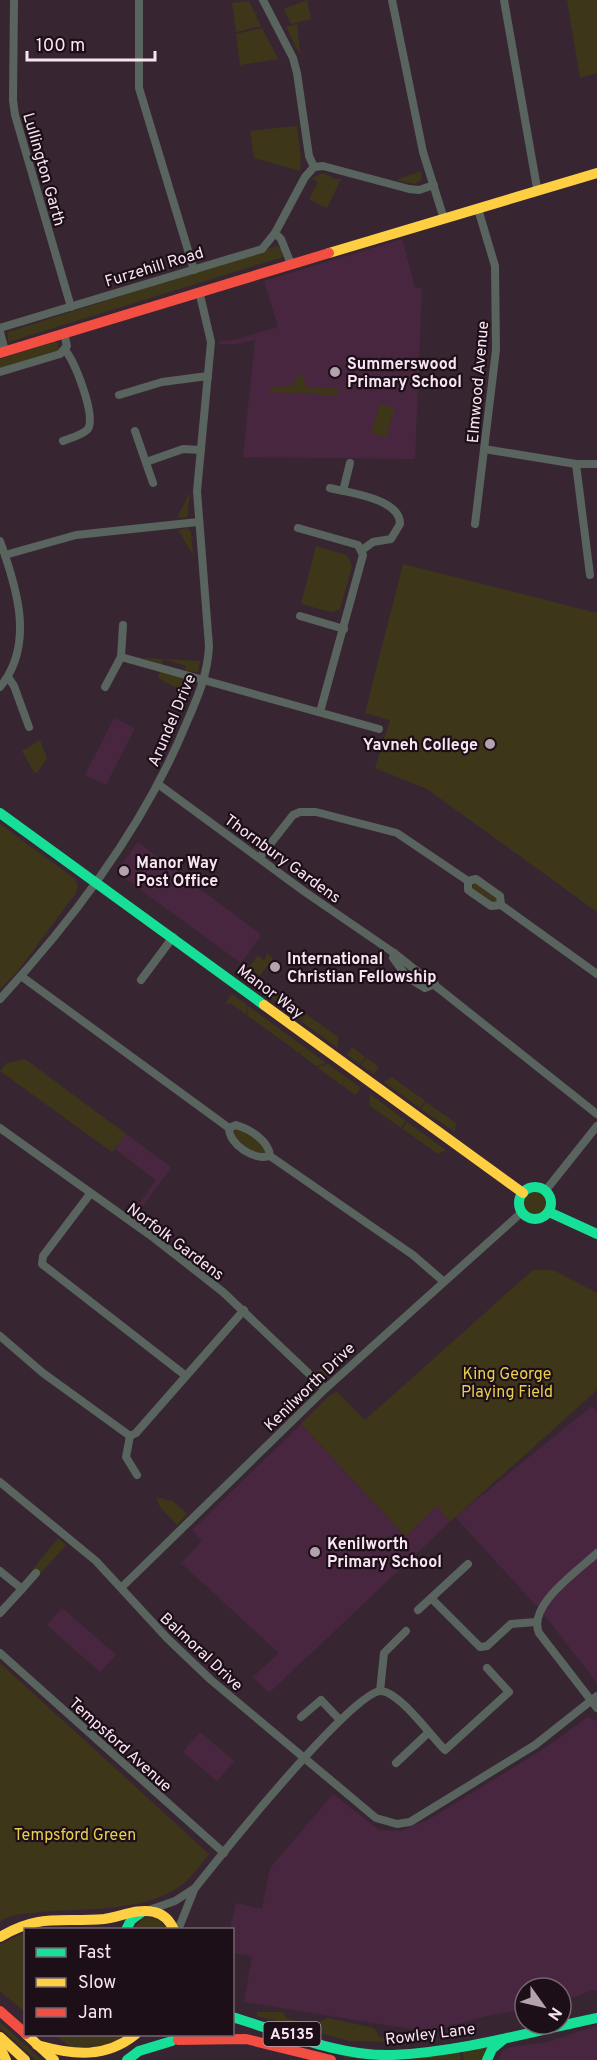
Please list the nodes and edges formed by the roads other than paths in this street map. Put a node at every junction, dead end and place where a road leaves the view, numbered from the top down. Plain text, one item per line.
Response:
1 (14, 0) edge
2 (139, 0) edge
3 (263, 0) edge
4 (392, 0) edge
5 (504, 0) edge
6 (314, 167) junction
7 (597, 173) edge
8 (434, 185) junction
9 (537, 188) junction
10 (478, 209) junction
11 (444, 219) junction
12 (274, 233) junction
13 (291, 264) junction
14 (194, 270) junction
15 (200, 295) junction
16 (71, 307) junction
17 (0, 328) edge
18 (0, 333) edge
19 (64, 333) junction
20 (65, 350) junction
21 (2, 352) edge
22 (0, 372) edge
23 (208, 376) junction
24 (119, 395) dead end
25 (135, 431) dead end
26 (63, 441) dead end
27 (484, 449) junction
28 (201, 450) junction
29 (146, 462) junction
30 (350, 463) dead end
31 (576, 464) junction
32 (597, 464) edge
33 (153, 483) dead end
34 (330, 488) dead end
35 (343, 491) junction
36 (198, 522) junction
37 (475, 524) dead end
38 (298, 528) dead end
39 (0, 541) edge
40 (362, 549) junction
41 (5, 555) junction
42 (590, 575) dead end
43 (300, 616) dead end
44 (123, 625) dead end
45 (344, 628) junction
46 (120, 657) junction
47 (8, 677) junction
48 (203, 680) junction
49 (0, 687) edge
50 (105, 687) dead end
51 (320, 712) junction
52 (29, 728) dead end
53 (379, 729) dead end
54 (158, 784) junction
55 (0, 813) edge
56 (260, 857) junction
57 (94, 881) junction
58 (468, 881) junction
59 (501, 905) junction
60 (173, 937) junction
61 (597, 974) edge
62 (21, 976) junction
63 (141, 980) dead end
64 (0, 999) edge
65 (597, 1114) edge
66 (597, 1126) edge
67 (229, 1128) junction
68 (3, 1130) edge
69 (0, 1140) edge
70 (270, 1156) junction
71 (546, 1190) junction
72 (522, 1193) junction
73 (90, 1194) junction
74 (522, 1212) junction
75 (549, 1212) junction
76 (597, 1234) edge
77 (443, 1281) junction
78 (244, 1310) junction
79 (0, 1336) edge
80 (186, 1376) junction
81 (325, 1389) junction
82 (130, 1436) junction
83 (137, 1475) dead end
84 (0, 1482) edge
85 (597, 1553) edge
86 (468, 1564) dead end
87 (0, 1571) edge
88 (36, 1573) dead end
89 (122, 1587) junction
90 (22, 1589) junction
91 (431, 1598) junction
92 (418, 1610) dead end
93 (0, 1613) edge
94 (536, 1622) junction
95 (406, 1631) dead end
96 (0, 1653) edge
97 (487, 1668) dead end
98 (380, 1690) junction
99 (594, 1698) edge
100 (597, 1708) edge
101 (301, 1717) dead end
102 (339, 1719) junction
103 (428, 1733) junction
104 (305, 1758) junction
105 (396, 1763) dead end
106 (224, 1853) junction
107 (195, 1888) junction
108 (145, 1911) junction
109 (77, 1918) junction
110 (92, 1928) edge
111 (127, 1928) edge
112 (175, 1928) edge
113 (176, 1928) edge
114 (0, 1937) edge
115 (0, 2011) edge
116 (234, 2018) edge
117 (597, 2018) edge
118 (24, 2032) edge
119 (28, 2036) edge
120 (134, 2036) edge
121 (161, 2036) edge
122 (184, 2036) edge
123 (0, 2037) edge
124 (506, 2038) junction
125 (175, 2041) junction
126 (38, 2045) junction
127 (0, 2047) edge
128 (6, 2060) edge
129 (25, 2060) edge
130 (54, 2060) edge
131 (127, 2060) edge
132 (331, 2060) edge
133 (487, 2060) edge

1 - 16 street, Lullington Garth
2 - 14 street
3 - 6 street
4 - 8 street
5 - 9 street
6 - 8 street
6 - 12 street, Furzehill Road
7 - 9 main road
8 - 11 street
9 - 10 main road
10 - 11 main road
10 - 27 street, Elmwood Avenue
11 - 13 main road
12 - 13 street
12 - 14 street, Furzehill Road
13 - 15 main road
14 - 16 street, Furzehill Road
15 - 19 main road
15 - 23 street, Arundel Drive
16 - 17 street, Furzehill Road
18 - 21 street
19 - 20 street
19 - 21 main road
20 - 22 street
20 - 26 street
23 - 24 street
23 - 28 street, Arundel Drive
25 - 29 street
27 - 31 street
27 - 37 street, Elmwood Avenue
28 - 29 street
28 - 36 street, Arundel Drive
29 - 33 street
30 - 35 street
31 - 32 street
31 - 42 street
34 - 35 street
35 - 40 street
36 - 41 street
36 - 48 street, Arundel Drive
38 - 40 street
39 - 41 street
40 - 45 street
41 - 47 street
43 - 45 street
44 - 46 street
45 - 51 street
46 - 48 street
46 - 50 street
47 - 49 street
47 - 52 street
48 - 51 street
48 - 54 street, Arundel Drive
51 - 53 street
54 - 56 street, Thornbury Gardens
54 - 57 street, Arundel Drive
55 - 57 main road, Manor Way
56 - 58 street
56 - 65 street, Thornbury Gardens
57 - 60 main road, Manor Way
57 - 62 street, Arundel Drive
58 - 59 street
58 - 59 street
59 - 61 street
60 - 63 street
60 - 72 main road, Manor Way
62 - 64 street, Arundel Drive
62 - 67 street
66 - 71 street
67 - 70 street
67 - 70 street
68 - 69 street
68 - 73 street, Norfolk Gardens
70 - 77 street
71 - 72 main road
71 - 75 main road
72 - 74 main road
73 - 78 street, Norfolk Gardens
73 - 80 street
74 - 75 main road
74 - 77 street, Kenilworth Drive
75 - 76 main road
77 - 81 street, Kenilworth Drive
78 - 80 street
78 - 81 street, Norfolk Gardens
79 - 82 street
80 - 82 street
81 - 89 street, Kenilworth Drive
82 - 83 street
84 - 89 street, Balmoral Drive
85 - 94 street
86 - 91 street
87 - 90 street
88 - 90 street
89 - 104 street, Balmoral Drive
90 - 93 street
91 - 92 street
91 - 94 street
94 - 99 street
95 - 98 street
96 - 106 street, Tempsford Avenue
97 - 103 street
98 - 102 street
98 - 103 street
99 - 100 street
99 - 104 street, Balmoral Drive
101 - 102 street
102 - 104 street
103 - 105 street
104 - 106 street
106 - 107 street
107 - 108 street
107 - 113 street
108 - 109 main road
108 - 111 main road
108 - 112 main road
109 - 110 main road
109 - 114 main road
115 - 118 main road
116 - 124 main road, Rowley Lane / A5135
117 - 124 main road, Rowley Lane / A5135
119 - 126 main road
120 - 126 main road
121 - 125 main road
122 - 125 main road
123 - 129 main road
124 - 133 main road
125 - 131 main road
125 - 132 main road, A5135
126 - 130 main road
127 - 128 main road

